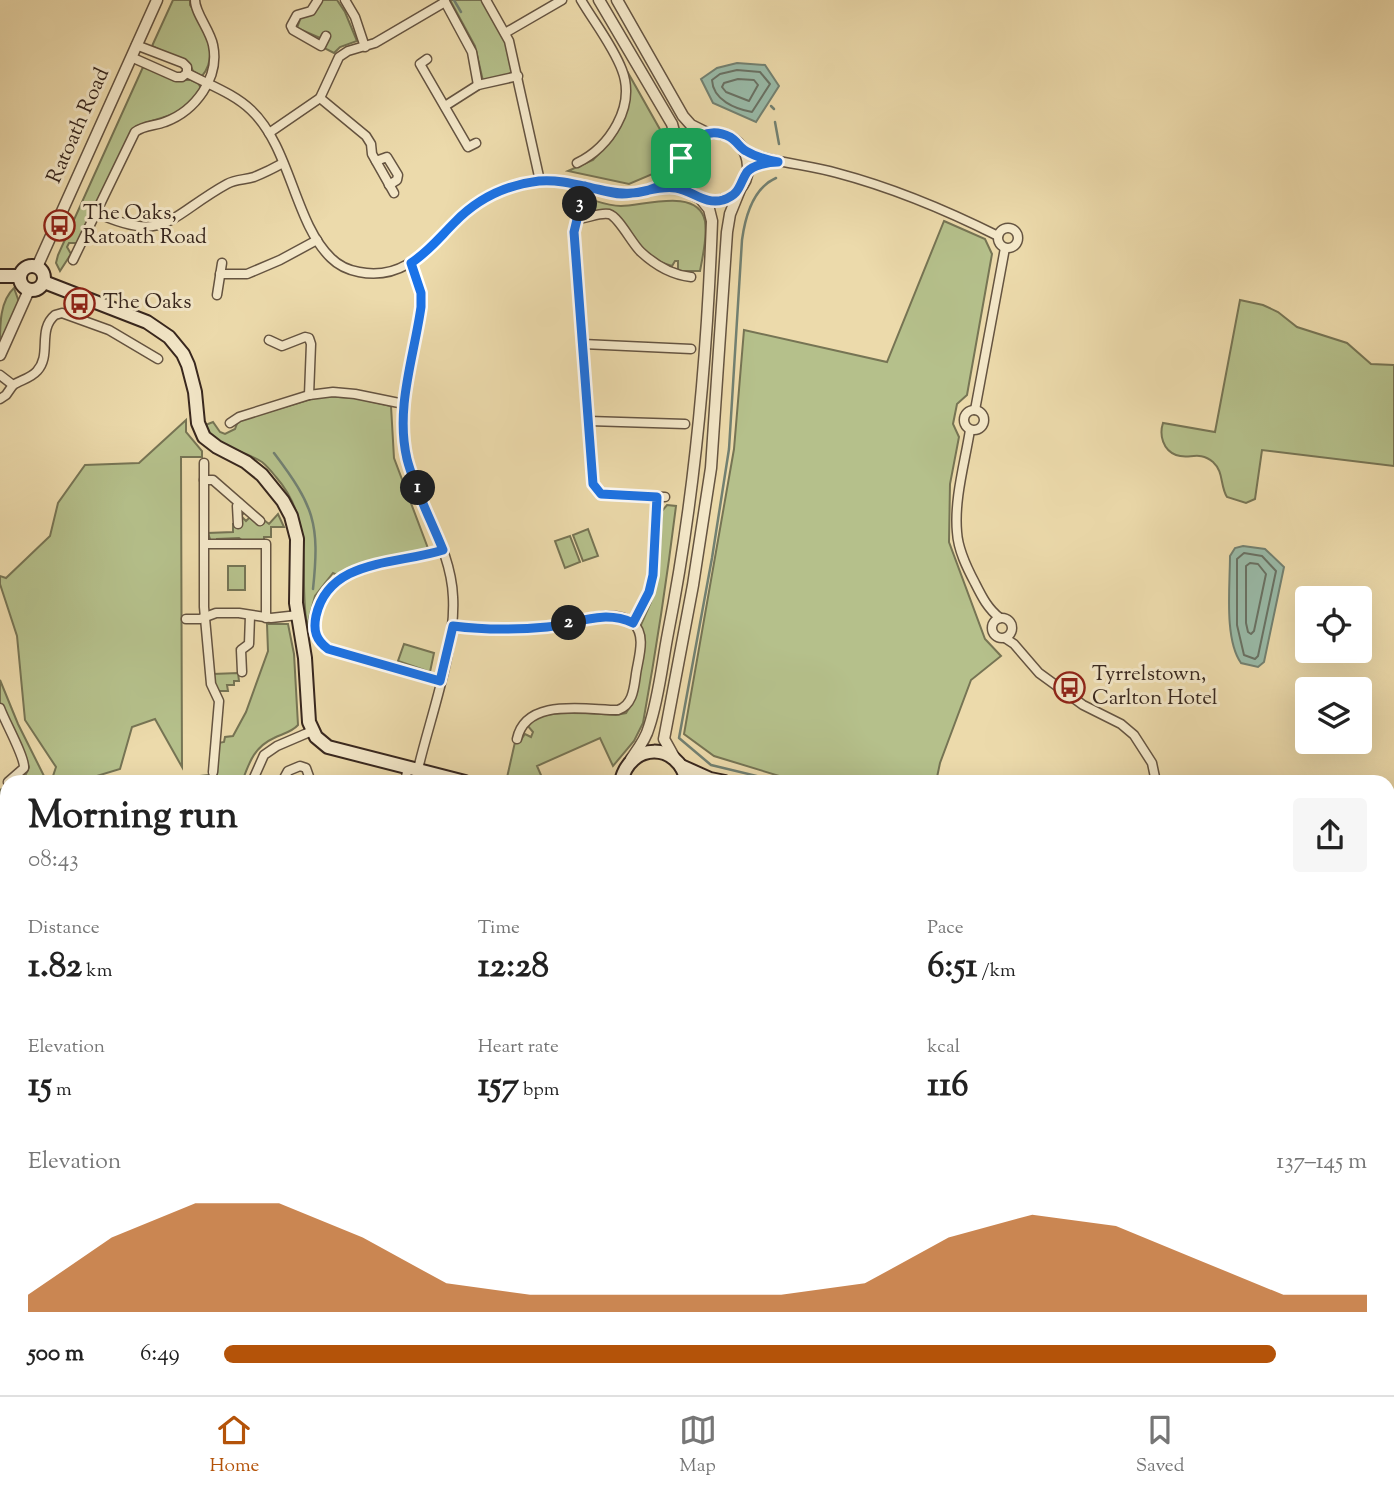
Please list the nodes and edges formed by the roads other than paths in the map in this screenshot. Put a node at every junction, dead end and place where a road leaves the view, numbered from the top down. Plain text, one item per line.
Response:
1 (156, 0) edge
2 (195, 0) edge
3 (318, 0) edge
4 (345, 0) edge
5 (486, 0) edge
6 (562, 0) edge
7 (581, 0) edge
8 (599, 0) edge
9 (617, 0) edge
10 (445, 1) edge
11 (505, 33) junction
12 (326, 36) dead end
13 (136, 45) junction
14 (365, 47) junction
15 (131, 57) junction
16 (427, 59) dead end
17 (187, 73) junction
18 (518, 76) junction
19 (207, 84) junction
20 (478, 85) junction
21 (320, 98) junction
22 (445, 106) junction
23 (270, 133) junction
24 (708, 134) junction
25 (475, 143) dead end
26 (743, 150) junction
27 (376, 161) junction
28 (778, 162) junction
29 (284, 163) junction
30 (577, 163) dead end
31 (680, 163) junction
32 (747, 173) junction
33 (540, 181) junction
34 (389, 185) junction
35 (585, 186) junction
36 (657, 187) junction
37 (741, 187) junction
38 (394, 193) dead end
39 (696, 196) junction
40 (469, 209) junction
41 (95, 212) junction
42 (475, 217) dead end
43 (576, 219) junction
44 (998, 236) junction
45 (317, 240) junction
46 (69, 246) dead end
47 (1005, 248) junction
48 (77, 250) junction
49 (73, 260) dead end
50 (222, 262) dead end
51 (411, 263) junction
52 (677, 263) dead end
53 (37, 267) junction
54 (673, 273) junction
55 (220, 274) junction
56 (0, 276) edge
57 (20, 276) junction
58 (691, 277) dead end
59 (44, 282) junction
60 (29, 290) junction
61 (218, 295) dead end
62 (268, 340) dead end
63 (583, 344) junction
64 (691, 349) dead end
65 (0, 355) edge
66 (158, 359) dead end
67 (0, 374) edge
68 (13, 385) junction
69 (309, 395) junction
70 (0, 399) edge
71 (404, 404) junction
72 (975, 410) junction
73 (674, 414) dead end
74 (589, 421) junction
75 (230, 423) dead end
76 (673, 424) junction
77 (685, 425) dead end
78 (970, 429) junction
79 (204, 463) dead end
80 (204, 480) junction
81 (239, 503) junction
82 (260, 522) dead end
83 (238, 524) dead end
84 (205, 544) junction
85 (443, 550) junction
86 (994, 614) junction
87 (298, 615) junction
88 (250, 616) junction
89 (206, 617) junction
90 (266, 618) junction
91 (186, 619) dead end
92 (633, 623) junction
93 (453, 626) junction
94 (1008, 636) junction
95 (242, 672) dead end
96 (440, 681) junction
97 (0, 708) edge
98 (520, 727) junction
99 (312, 731) junction
100 (530, 732) dead end
101 (517, 738) dead end
102 (629, 763) junction
103 (679, 763) junction
104 (413, 768) junction
105 (213, 772) dead end
106 (17, 775) edge
107 (255, 775) edge
108 (286, 775) edge
109 (308, 775) edge
110 (409, 775) edge
111 (439, 775) edge
112 (623, 775) edge
113 (684, 775) edge
114 (701, 775) edge
115 (1155, 775) edge

1 - 13 street, Ratoath Road
2 - 19 street
3 - 12 street
4 - 14 street
5 - 11 street
6 - 11 street
7 - 30 street
8 - 31 street
9 - 24 street
10 - 14 street
10 - 20 street
11 - 18 street
13 - 15 street, Ratoath Road
13 - 17 street
14 - 21 street
15 - 17 street
15 - 53 street, Ratoath Road
16 - 22 street
17 - 19 street
18 - 20 street
18 - 33 street
19 - 23 street
19 - 41 street
20 - 22 street
21 - 23 street
21 - 27 street
22 - 25 street
23 - 29 street
24 - 26 street
24 - 31 street
26 - 28 street
26 - 32 street
27 - 34 street
27 - 34 street
28 - 32 street
28 - 44 street
29 - 41 street
29 - 45 street
31 - 36 street
31 - 39 street
32 - 37 street
33 - 35 street
33 - 40 street
34 - 38 street
35 - 36 street
35 - 43 street
36 - 39 street
37 - 39 street
37 - 103 street
39 - 102 street
40 - 42 street
40 - 51 street
41 - 48 street
43 - 54 street
43 - 63 street
44 - 47 street
44 - 47 street
45 - 51 street
45 - 55 street
46 - 48 street
47 - 72 street
48 - 49 street
50 - 55 street
51 - 71 street
52 - 54 street
53 - 57 main road
53 - 59 main road
54 - 58 street
55 - 61 street
56 - 57 main road
57 - 60 main road
59 - 60 main road
59 - 87 main road
60 - 65 street
62 - 69 street
63 - 64 street
63 - 74 street
66 - 68 street
67 - 68 street
68 - 70 street
69 - 71 street
69 - 75 street
71 - 85 street
72 - 78 street
72 - 78 street
73 - 76 street
74 - 76 street
74 - 92 street
76 - 77 street
78 - 86 street
79 - 80 street
80 - 81 street
80 - 84 street
81 - 82 street
81 - 83 street
84 - 89 street
84 - 90 street
85 - 93 street
85 - 96 street
86 - 94 street
86 - 94 street
87 - 90 street
87 - 99 main road
88 - 89 street
88 - 90 street
88 - 95 street
89 - 91 street
89 - 105 street
92 - 93 street
92 - 98 street
93 - 96 street
94 - 115 street
96 - 104 street
97 - 106 street
98 - 100 street
98 - 101 street
99 - 104 main road
99 - 107 street
102 - 103 main road
102 - 112 main road
103 - 113 main road
103 - 114 main road
104 - 110 street
104 - 111 main road
108 - 109 street

